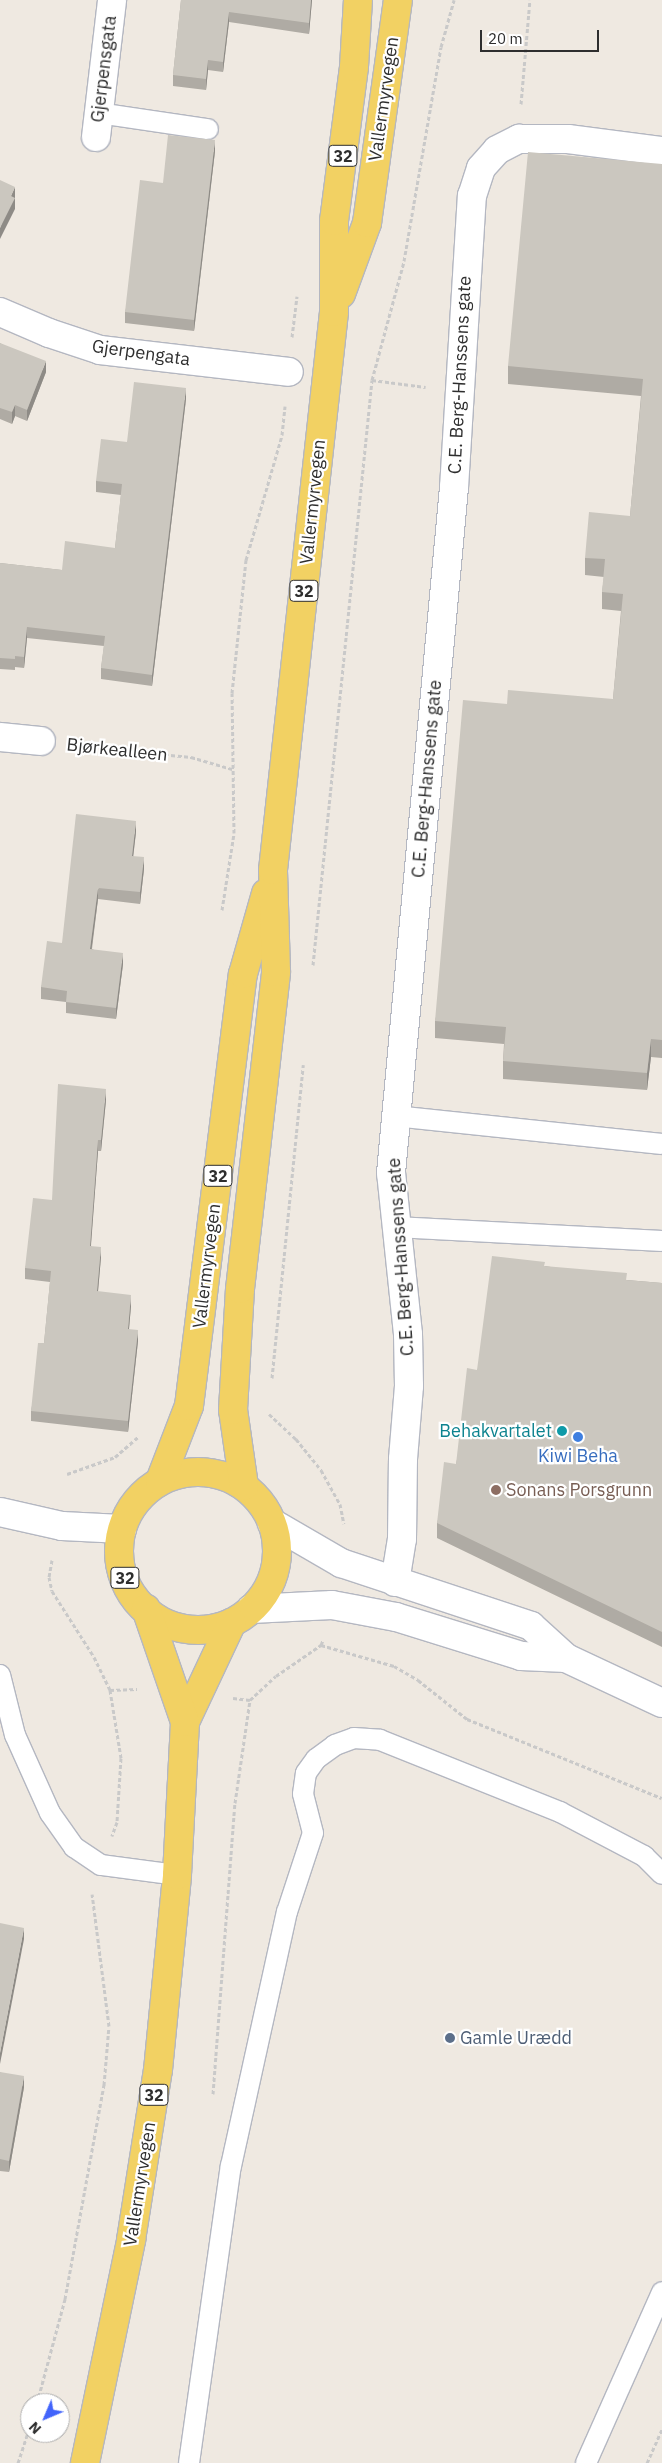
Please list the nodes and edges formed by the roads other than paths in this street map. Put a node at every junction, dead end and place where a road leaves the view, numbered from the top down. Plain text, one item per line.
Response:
1 (112, 0) edge
2 (358, 0) edge
3 (398, 0) edge
4 (417, 0) edge
5 (390, 60) junction
6 (97, 125) joint
7 (208, 129) dead end
8 (662, 151) edge
9 (0, 312) edge
10 (334, 312) junction
11 (289, 372) road end
12 (0, 737) edge
13 (41, 741) road end
14 (273, 870) junction
15 (395, 1116) junction
16 (662, 1144) edge
17 (396, 1227) junction
18 (662, 1241) edge
19 (160, 1481) junction
20 (244, 1486) junction
21 (0, 1512) edge
22 (272, 1524) junction
23 (122, 1530) junction
24 (395, 1582) junction
25 (146, 1609) junction
26 (242, 1616) junction
27 (566, 1658) junction
28 (0, 1675) edge
29 (662, 1703) edge
30 (185, 1722) junction
31 (662, 1874) edge
32 (177, 1875) junction
33 (662, 2292) edge
34 (85, 2463) edge
35 (189, 2463) edge
36 (586, 2463) edge

1 - 6 street, Gjerpensgata
2 - 10 main road, Vallermyrvegen / 32
3 - 5 main road, Vallermyrvegen / 32
4 - 5 main road
5 - 10 main road, Vallermyrvegen / 32
6 - 7 lane
8 - 15 street, C.E. Berg-Hanssens gate
9 - 11 street, Gjerpengata
10 - 14 main road, Vallermyrvegen / 32
12 - 13 street, Bjørkealleen
14 - 19 main road, Vallermyrvegen / 32
14 - 20 main road, Vallermyrvegen / 32
15 - 16 lane
15 - 17 street, C.E. Berg-Hanssens gate
17 - 18 lane
17 - 24 street, C.E. Berg-Hanssens gate
19 - 20 main road, 32
19 - 23 main road, 32
20 - 22 main road, 32
21 - 23 street
22 - 24 street
22 - 26 main road, 32
23 - 25 main road, 32
24 - 27 street
25 - 26 main road, 32
25 - 30 main road, Vallermyrvegen / 32
26 - 27 street
26 - 30 main road, Vallermyrvegen / 32
27 - 29 street
28 - 32 lane
30 - 32 main road, Vallermyrvegen / 32
31 - 35 lane
32 - 34 main road, Vallermyrvegen / 32
33 - 36 lane

